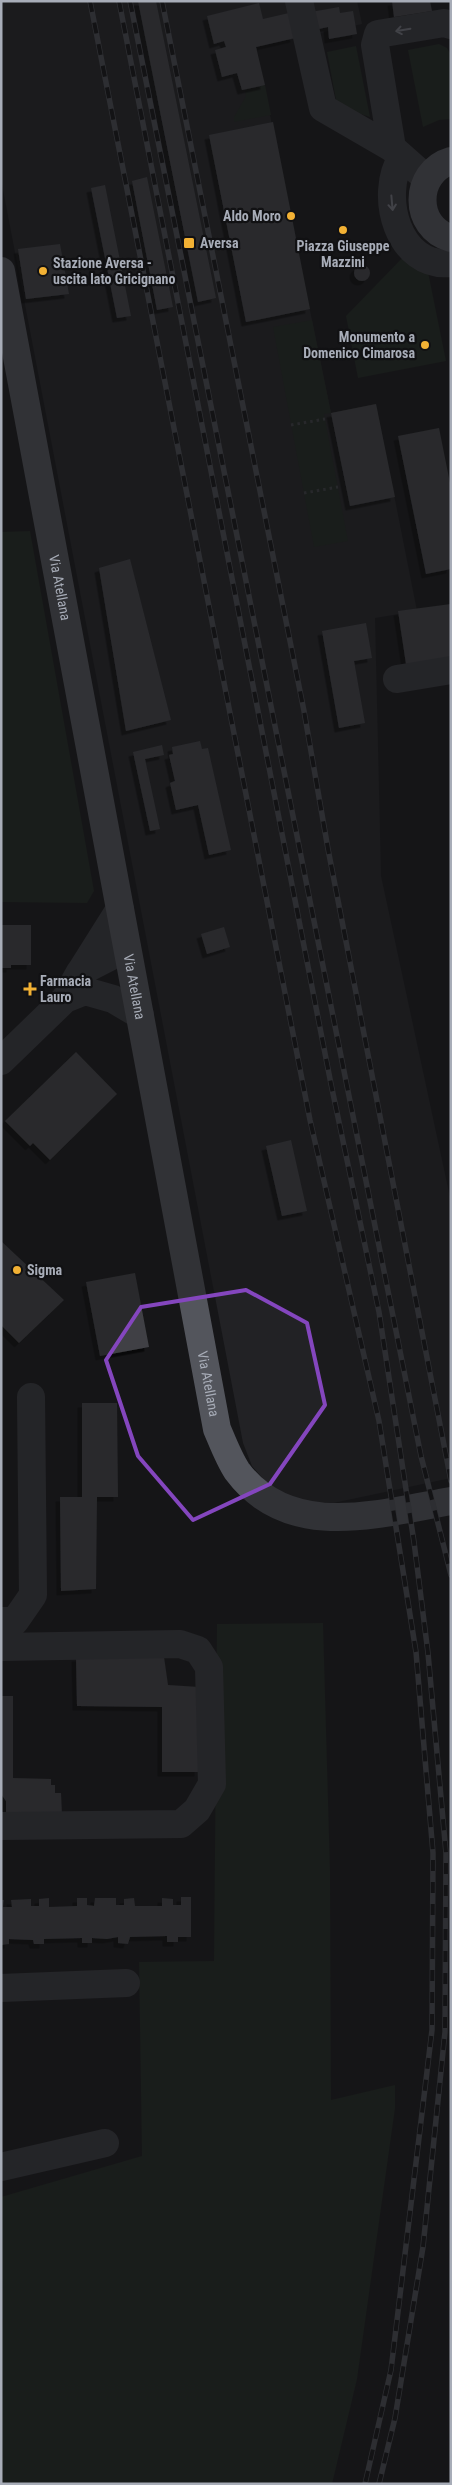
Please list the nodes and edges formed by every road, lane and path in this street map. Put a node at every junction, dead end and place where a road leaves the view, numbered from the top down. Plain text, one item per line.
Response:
1 (299, 1) edge
2 (451, 25) edge
3 (397, 152) junction
4 (451, 161) edge
5 (427, 179) junction
6 (451, 238) edge
7 (451, 263) edge
8 (1, 271) edge
9 (325, 419) dead end
10 (291, 425) dead end
11 (338, 487) dead end
12 (304, 494) dead end
13 (451, 670) edge
14 (397, 679) dead end
15 (120, 909) junction
16 (128, 948) junction
17 (133, 976) junction
18 (77, 987) junction
19 (140, 1015) junction
20 (1, 1061) edge
21 (31, 1397) dead end
22 (451, 1501) edge
23 (1, 1621) edge
24 (1, 1648) edge
25 (1, 1826) edge
26 (126, 1984) dead end
27 (1, 1988) edge
28 (105, 2143) dead end
29 (1, 2167) edge

1 - 3 street
2 -> 3 street
3 - 5 street
3 -> 7 street
4 - 5 main road
5 - 6 main road
8 - 15 main road, Via Atellana
9 - 10 path
11 - 12 path
13 - 14 street
15 - 16 main road, Via Atellana
15 - 18 street
16 - 17 main road, Via Atellana
16 - 18 street
17 - 18 street
17 - 19 main road, Via Atellana
18 - 19 street
18 - 20 street
19 - 22 main road, Via Atellana
21 - 23 street
24 - 25 street
26 - 27 street
28 - 29 street

